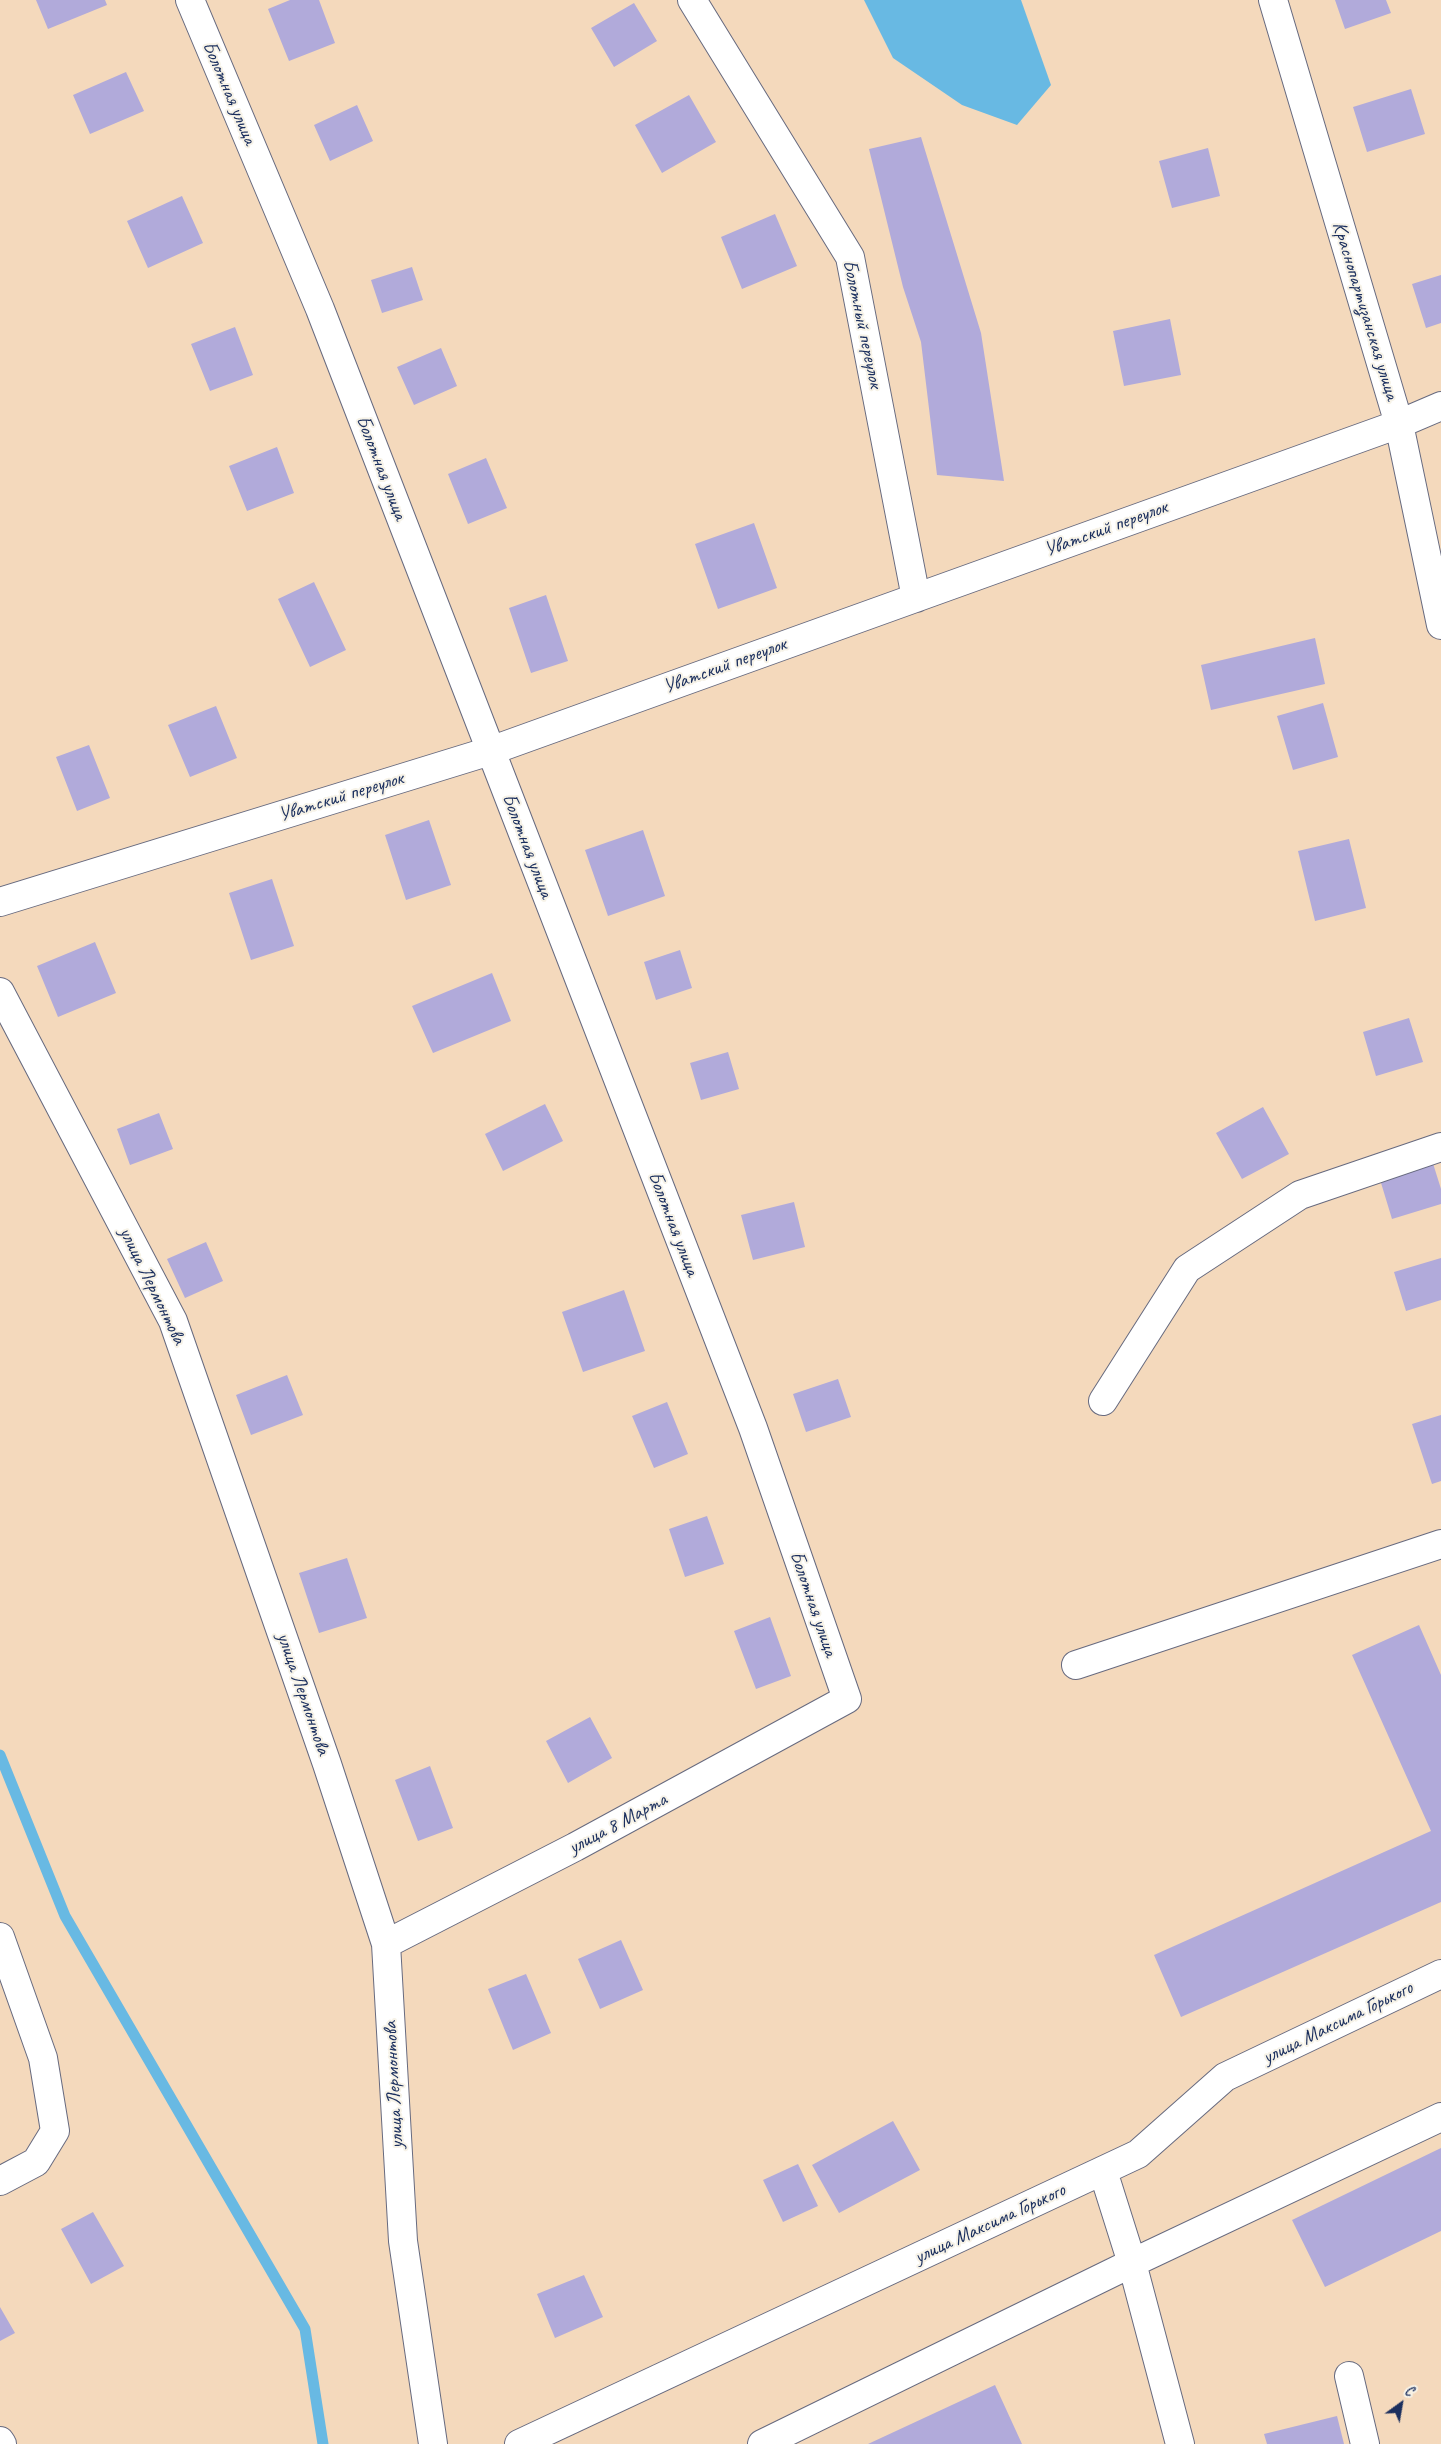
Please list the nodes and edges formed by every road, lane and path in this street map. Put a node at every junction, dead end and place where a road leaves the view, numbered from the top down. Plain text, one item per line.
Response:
1 (190, 0) edge
2 (692, 0) edge
3 (1273, 0) edge
4 (1441, 406) edge
5 (1399, 424) junction
6 (916, 598) junction
7 (1441, 626) edge
8 (490, 751) junction
9 (0, 902) edge
10 (0, 992) edge
11 (1441, 1147) edge
12 (1102, 1400) dead end
13 (1441, 1544) edge
14 (1076, 1665) dead end
15 (846, 1699) joint
16 (0, 1937) edge
17 (386, 1944) junction
18 (1441, 1974) edge
19 (1441, 2117) edge
20 (1103, 2170) junction
21 (0, 2181) edge
22 (1132, 2263) junction
23 (1349, 2376) dead end
24 (433, 2444) edge
25 (519, 2444) edge
26 (762, 2444) edge
27 (1180, 2444) edge
28 (1365, 2444) edge

1 - 8 street, Болотная улица
2 - 6 street, Болотный переулок
3 - 5 street, Краснопартизанская улица
4 - 5 street, Уватский переулок
5 - 6 street, Уватский переулок
5 - 7 street, Краснопартизанская улица
6 - 8 street, Уватский переулок
8 - 9 street, Уватский переулок
8 - 15 street, Болотная улица
10 - 17 street, улица Лермонтова
11 - 12 street
13 - 14 street
15 - 17 street, улица 8 Марта
16 - 21 street
17 - 24 street, улица Лермонтова
18 - 20 street, улица Максима Горького
19 - 22 street
20 - 22 street
20 - 25 street, улица Максима Горького
22 - 26 street
22 - 27 street
23 - 28 street

